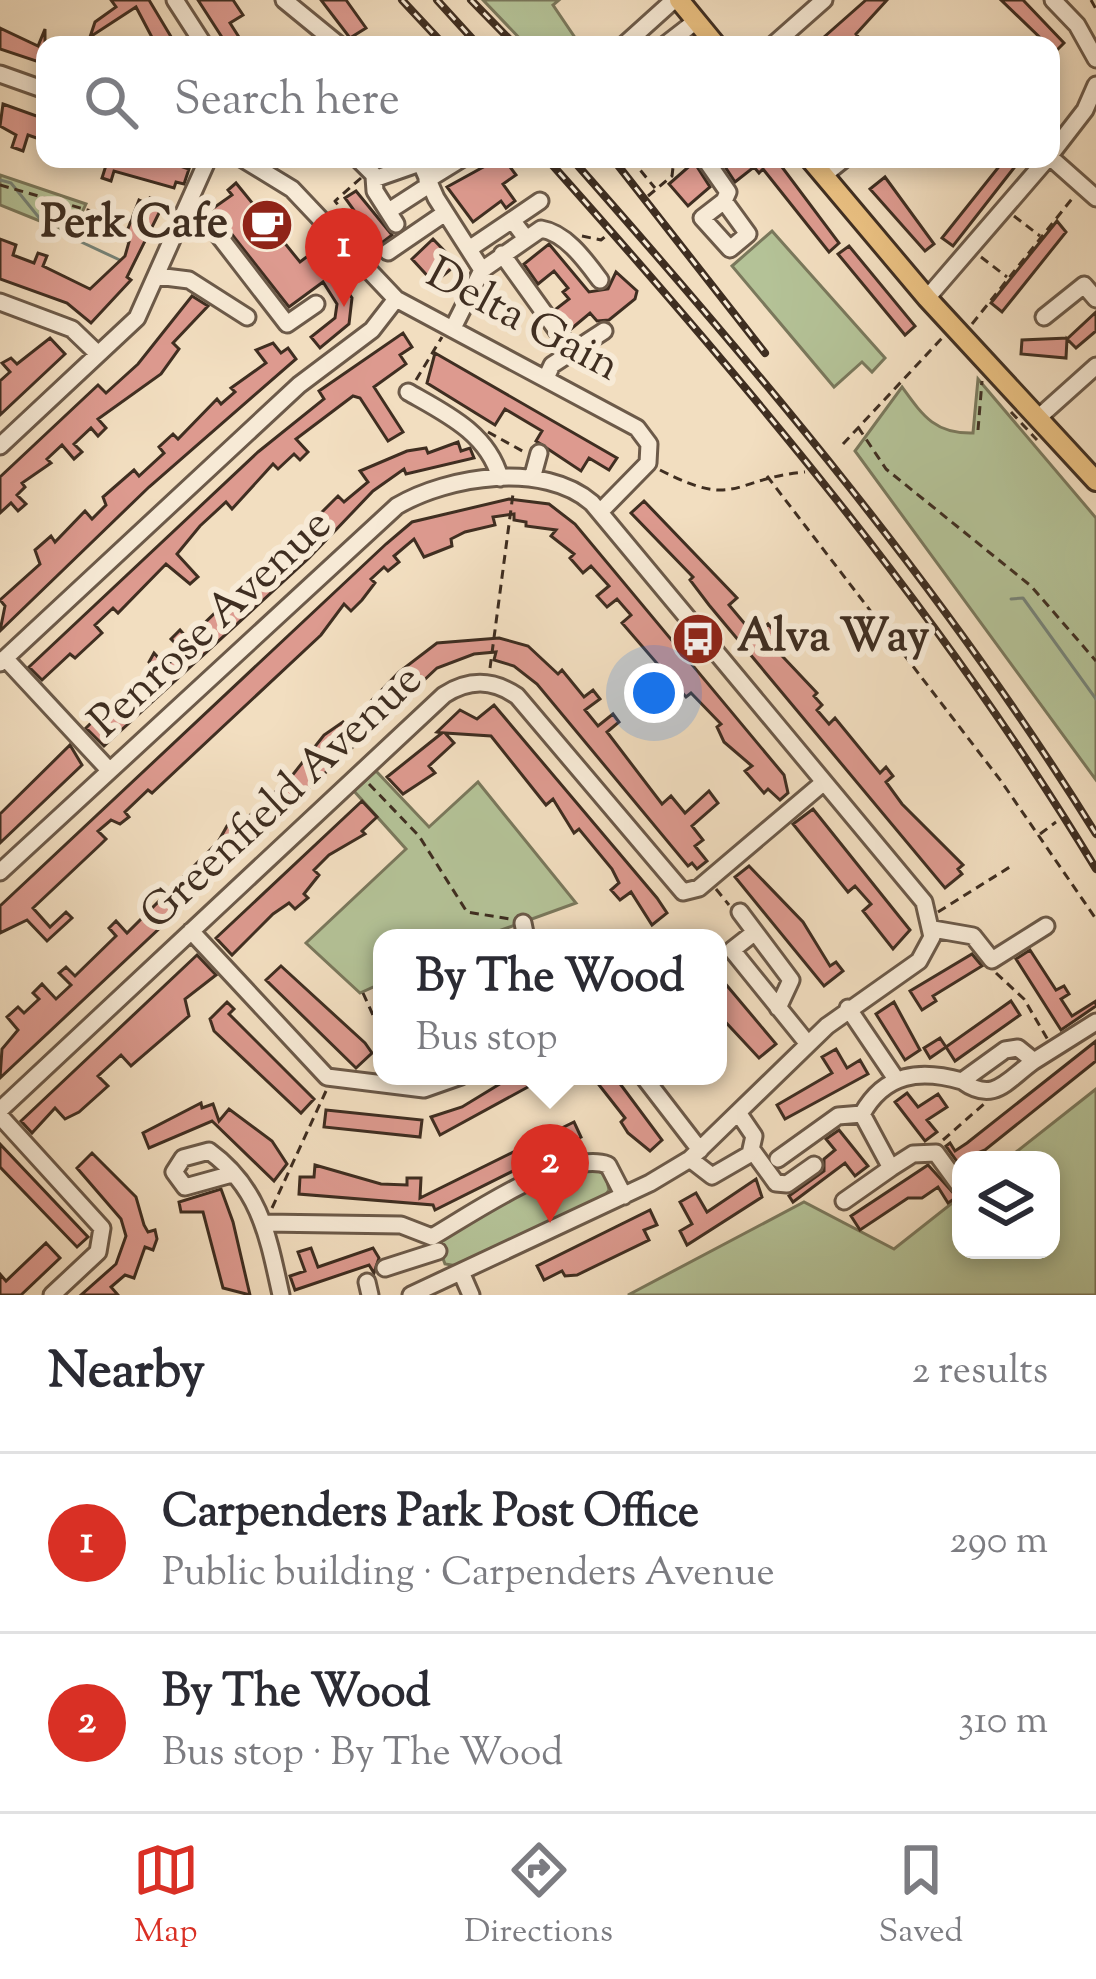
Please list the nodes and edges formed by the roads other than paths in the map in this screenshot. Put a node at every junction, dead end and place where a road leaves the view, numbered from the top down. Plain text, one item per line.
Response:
1 (175, 0) edge
2 (284, 0) edge
3 (676, 0) edge
4 (824, 0) edge
5 (1053, 0) edge
6 (696, 21) junction
7 (198, 36) edge
8 (328, 36) edge
9 (634, 36) edge
10 (677, 36) edge
11 (708, 36) edge
12 (783, 36) edge
13 (1096, 59) edge
14 (0, 74) edge
15 (1096, 85) edge
16 (36, 87) edge
17 (1060, 144) edge
18 (1060, 164) edge
19 (204, 168) edge
20 (258, 168) edge
21 (423, 168) edge
22 (448, 168) edge
23 (711, 168) edge
24 (818, 168) edge
25 (833, 168) edge
26 (1041, 168) edge
27 (366, 170) edge
28 (824, 175) junction
29 (428, 182) junction
30 (1091, 187) edge
31 (540, 201) dead end
32 (724, 201) dead end
33 (187, 208) junction
34 (445, 213) junction
35 (512, 220) junction
36 (524, 237) junction
37 (472, 247) junction
38 (388, 251) dead end
39 (502, 254) junction
40 (482, 270) junction
41 (157, 276) junction
42 (600, 280) dead end
43 (927, 298) junction
44 (396, 299) junction
45 (1096, 299) edge
46 (0, 302) edge
47 (316, 304) dead end
48 (248, 317) dead end
49 (1045, 317) dead end
50 (451, 327) junction
51 (604, 331) dead end
52 (571, 350) junction
53 (98, 354) junction
54 (1096, 366) edge
55 (548, 376) junction
56 (409, 392) road end
57 (1039, 418) junction
58 (0, 446) edge
59 (524, 469) junction
60 (1096, 481) edge
61 (600, 512) junction
62 (3, 660) edge
63 (110, 770) junction
64 (824, 782) junction
65 (0, 872) edge
66 (740, 913) road end
67 (931, 918) junction
68 (1046, 926) dead end
69 (191, 931) junction
70 (755, 932) junction
71 (727, 954) edge
72 (727, 958) edge
73 (778, 1008) junction
74 (848, 1008) junction
75 (1089, 1026) edge
76 (808, 1044) junction
77 (1034, 1060) junction
78 (896, 1078) junction
79 (373, 1080) edge
80 (962, 1081) junction
81 (410, 1085) edge
82 (442, 1085) edge
83 (650, 1085) edge
84 (0, 1113) edge
85 (739, 1114) junction
86 (862, 1114) junction
87 (752, 1150) junction
88 (695, 1155) junction
89 (778, 1159) dead end
90 (814, 1165) dead end
91 (891, 1168) junction
92 (232, 1174) dead end
93 (952, 1174) edge
94 (624, 1196) junction
95 (844, 1201) dead end
96 (265, 1223) junction
97 (435, 1244) junction
98 (385, 1268) dead end
99 (454, 1275) junction
100 (52, 1295) edge
101 (280, 1295) edge
102 (411, 1295) edge
103 (471, 1295) edge

1 - 7 street
2 - 8 street
3 - 6 main road
3 - 9 street
4 - 12 street
5 - 13 street
6 - 10 street
6 - 11 main road
14 - 16 street
15 - 17 street
18 - 30 street
19 - 33 street
20 - 44 street, Delta Gain
21 - 29 street
22 - 29 street
23 - 32 street
24 - 28 main road
25 - 28 street
26 - 43 street
27 - 29 street
28 - 43 main road
29 - 34 street
31 - 35 street
33 - 41 street
33 - 47 street
34 - 37 street
34 - 38 street
35 - 36 street
35 - 37 street
36 - 39 street
36 - 42 street
37 - 40 street
39 - 40 street
39 - 52 street
40 - 50 street
41 - 48 street
41 - 53 street
43 - 57 main road
44 - 50 street, Delta Gain
44 - 62 street
45 - 49 street
46 - 53 street
50 - 55 street, Delta Gain
51 - 52 street
52 - 55 street
53 - 58 street
54 - 57 street
55 - 61 street, Delta Gain
56 - 59 street
57 - 60 main road
59 - 61 street
59 - 63 street, Penrose Avenue
61 - 64 street
62 - 63 street
63 - 65 street, Penrose Avenue
64 - 67 street
64 - 69 street, Greenfield Avenue
66 - 70 street
67 - 68 street
67 - 74 street
69 - 79 street
69 - 84 street, Greenfield Avenue
70 - 71 street
70 - 73 street
72 - 73 street
73 - 76 street
74 - 76 street
74 - 78 street
75 - 77 street
76 - 85 street
77 - 80 street
77 - 80 street
78 - 80 street
78 - 86 street
81 - 82 street
83 - 88 street
84 - 100 street
85 - 87 street
85 - 88 street
86 - 89 street
86 - 91 street
87 - 88 street
87 - 90 street
88 - 94 street
91 - 93 street
91 - 95 street
92 - 96 street
94 - 97 street
94 - 99 street
96 - 97 street
96 - 101 street
97 - 98 street
97 - 99 street
99 - 102 street
99 - 103 street

